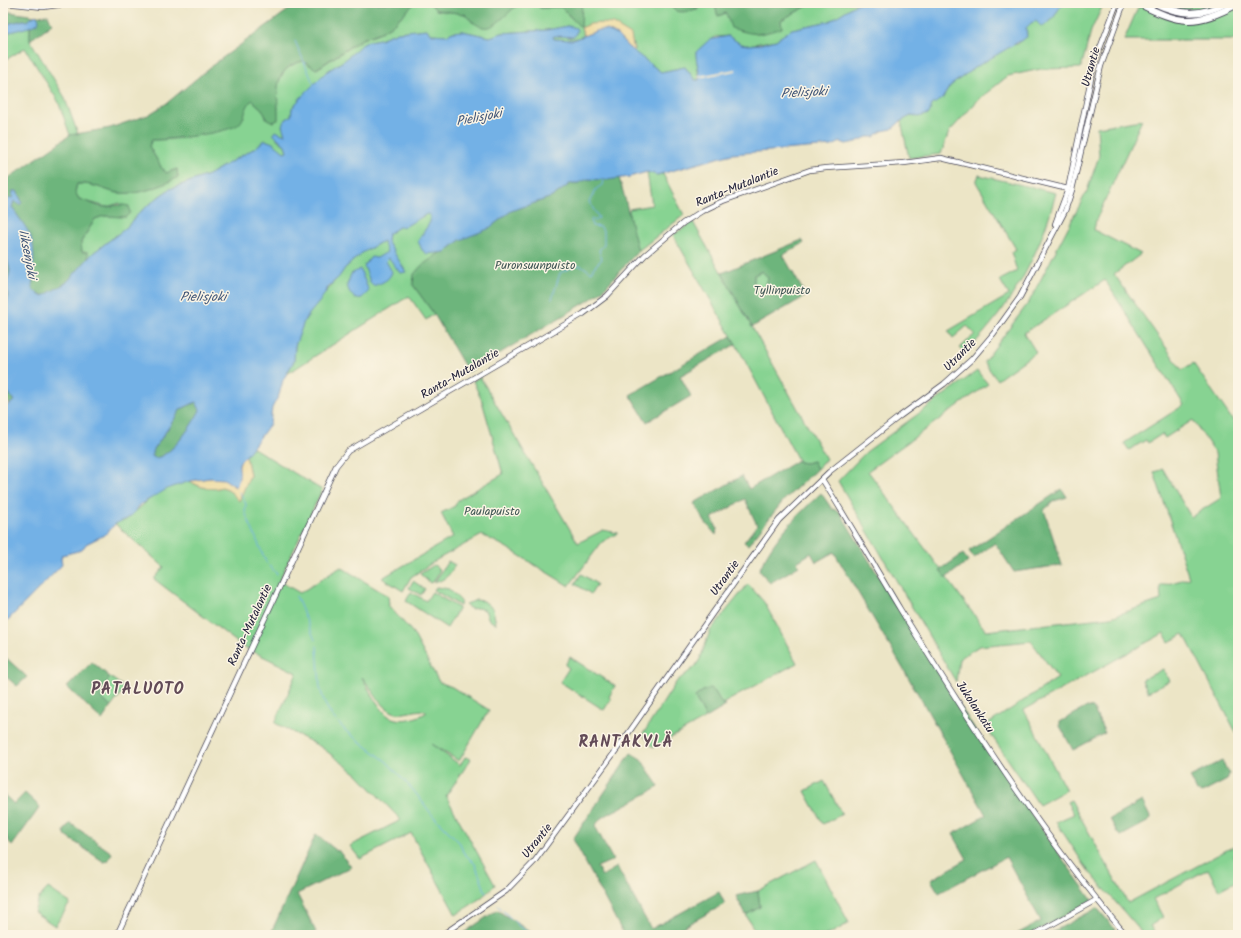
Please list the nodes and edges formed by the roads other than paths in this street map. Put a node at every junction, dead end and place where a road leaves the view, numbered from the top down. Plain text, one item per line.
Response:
1 (5, 3) edge
2 (73, 3) edge
3 (1117, 3) edge
4 (1124, 3) edge
5 (1138, 3) edge
6 (1154, 3) edge
7 (1226, 3) edge
8 (1238, 4) edge
9 (1068, 189) junction
10 (1044, 252) junction
11 (822, 479) junction
12 (1096, 900) junction
13 (117, 935) edge
14 (442, 935) edge
15 (1033, 935) edge
16 (1126, 935) edge

1 - 2 main road
3 - 9 main road, Utrantie
4 - 10 main road, Utrantie
5 - 8 highway
6 - 7 highway
9 - 10 main road, Utrantie
9 - 13 main road, Ranta-Mutalantie
10 - 11 main road, Utrantie
11 - 12 main road, Jukolankatu
11 - 14 main road, Utrantie
12 - 15 main road
12 - 16 main road, Jukolankatu

